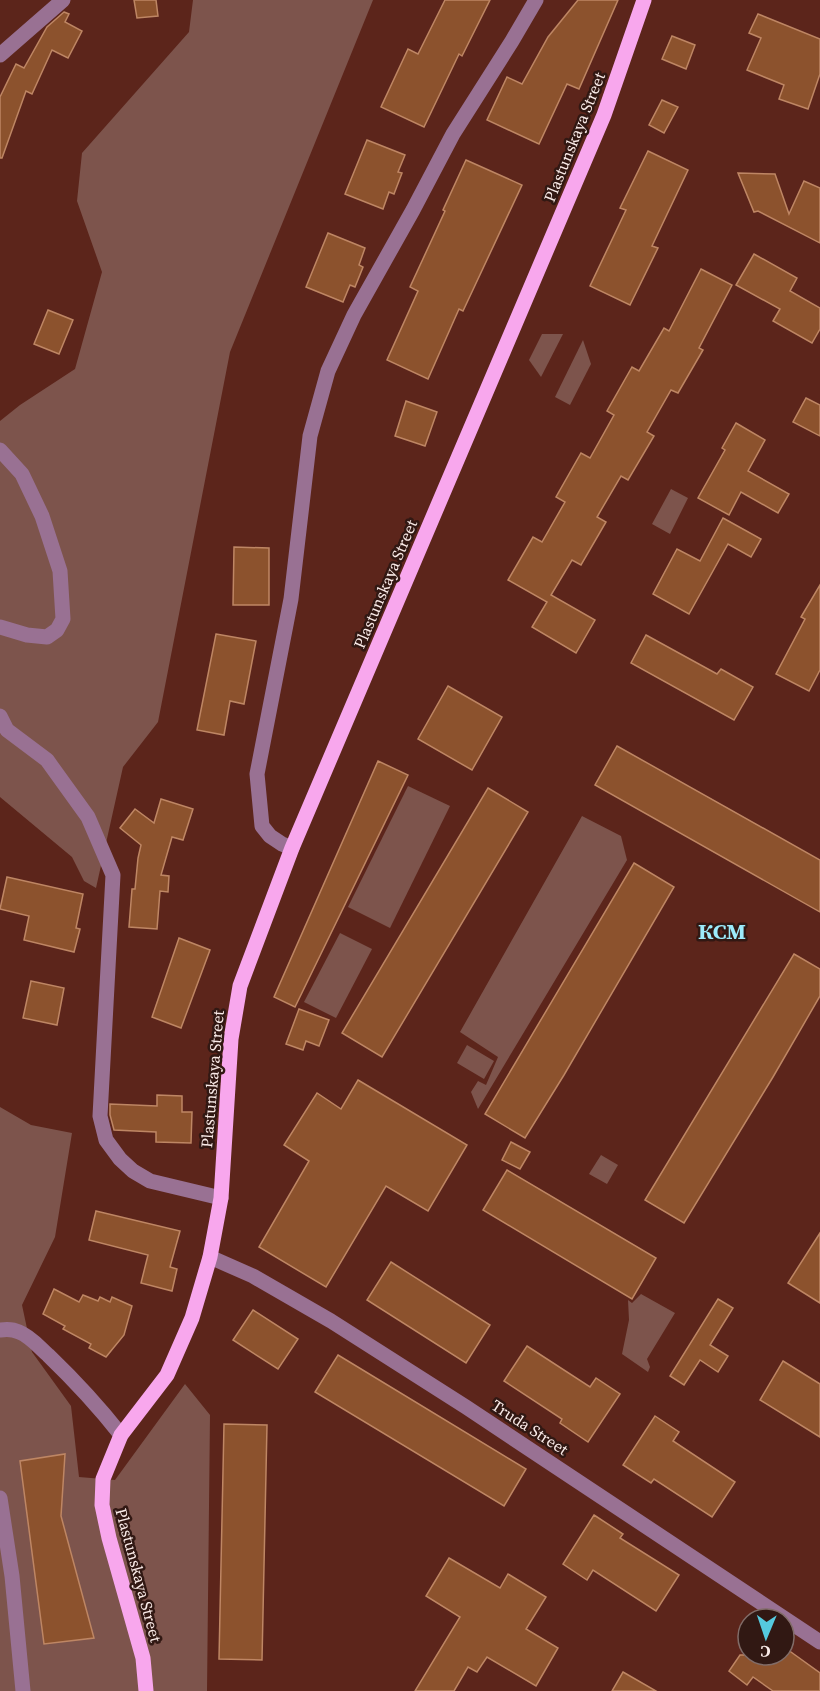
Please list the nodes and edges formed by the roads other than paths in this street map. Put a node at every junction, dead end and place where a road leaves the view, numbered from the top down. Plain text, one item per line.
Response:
1 (63, 0) edge
2 (536, 0) edge
3 (644, 0) edge
4 (0, 55) edge
5 (0, 450) edge
6 (0, 627) edge
7 (0, 716) edge
8 (292, 848) junction
9 (221, 1198) junction
10 (210, 1257) junction
11 (2, 1328) edge
12 (121, 1435) junction
13 (0, 1498) edge
14 (820, 1642) edge
15 (23, 1691) edge
16 (146, 1691) edge

1 - 4 street
2 - 8 street
3 - 8 main road, Plastunskaya Street
5 - 6 street
7 - 9 street
8 - 9 main road, Plastunskaya Street
9 - 10 main road, Plastunskaya Street
10 - 12 main road, Plastunskaya Street
10 - 14 street, Truda Street
11 - 12 street
12 - 16 main road, Plastunskaya Street
13 - 15 street

